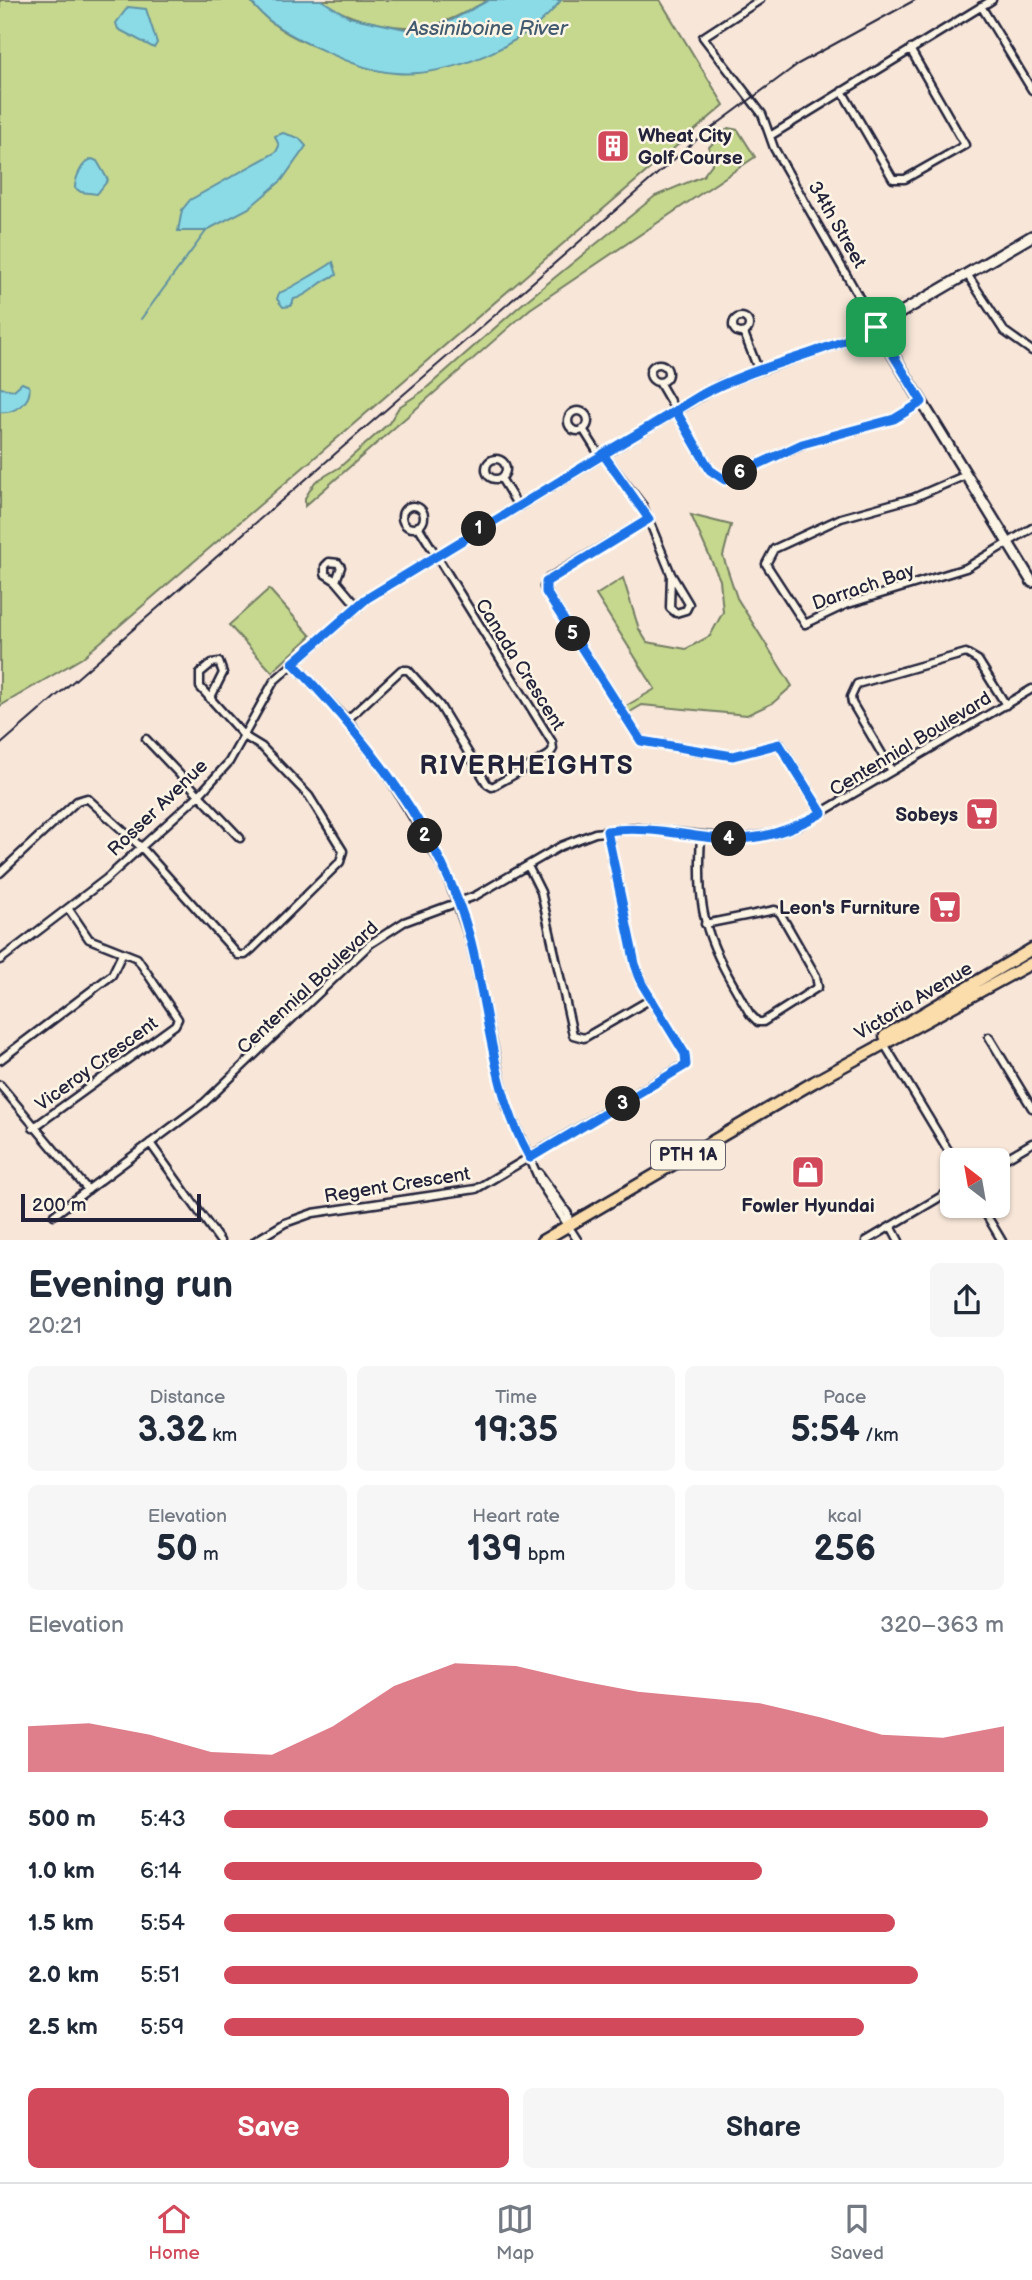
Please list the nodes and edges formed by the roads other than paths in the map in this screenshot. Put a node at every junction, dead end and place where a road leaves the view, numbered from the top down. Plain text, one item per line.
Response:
1 (760, 0) edge
2 (992, 0) edge
3 (981, 6) junction
4 (910, 49) junction
5 (1032, 90) edge
6 (842, 91) junction
7 (770, 136) junction
8 (1032, 236) edge
9 (967, 275) junction
10 (876, 327) junction
11 (744, 333) dead end
12 (1032, 351) edge
13 (758, 369) junction
14 (659, 382) dead end
15 (922, 402) junction
16 (676, 411) junction
17 (583, 429) dead end
18 (601, 455) junction
19 (966, 475) junction
20 (501, 478) dead end
21 (518, 506) junction
22 (649, 519) junction
23 (418, 526) dead end
24 (1032, 528) edge
25 (1008, 542) junction
26 (435, 555) junction
27 (671, 575) junction
28 (336, 581) dead end
29 (1032, 582) edge
30 (358, 607) junction
31 (293, 663) junction
32 (1032, 690) edge
33 (210, 699) junction
34 (1006, 705) junction
35 (347, 720) junction
36 (244, 736) junction
37 (146, 739) dead end
38 (892, 771) junction
39 (200, 794) junction
40 (822, 813) junction
41 (607, 831) junction
42 (701, 836) junction
43 (240, 838) dead end
44 (142, 848) junction
45 (528, 866) junction
46 (0, 873) edge
47 (459, 903) junction
48 (68, 908) junction
49 (705, 924) junction
50 (1032, 949) edge
51 (122, 954) junction
52 (0, 960) edge
53 (1032, 963) edge
54 (651, 999) junction
55 (989, 1037) dead end
56 (883, 1041) junction
57 (0, 1060) edge
58 (0, 1085) edge
59 (1032, 1108) edge
60 (33, 1128) junction
61 (150, 1143) junction
62 (1032, 1143) edge
63 (947, 1148) edge
64 (1010, 1156) edge
65 (530, 1158) junction
66 (88, 1190) junction
67 (940, 1197) edge
68 (54, 1215) dead end
69 (988, 1218) edge
70 (569, 1225) junction
71 (891, 1226) junction
72 (219, 1240) edge
73 (257, 1240) edge
74 (544, 1240) edge
75 (577, 1240) edge
76 (868, 1240) edge
77 (898, 1240) edge
78 (1001, 1240) edge

1 - 7 street, 34th Street
2 - 3 street
3 - 4 street
3 - 5 street
4 - 6 street
4 - 6 street
6 - 7 street
7 - 10 street, 34th Street
8 - 9 street, Rosser Avenue
9 - 10 street, Rosser Avenue
9 - 12 street
10 - 13 street, Rosser Avenue
10 - 15 street, 34th Street
11 - 13 street
13 - 16 street, Rosser Avenue
14 - 16 street
15 - 16 street
15 - 19 street, 34th Street
16 - 18 street, Rosser Avenue
17 - 18 street
18 - 21 street, Rosser Avenue
18 - 22 street
19 - 25 street, 34th Street
19 - 25 street, Darrach Bay
20 - 21 street
21 - 26 street, Rosser Avenue
22 - 27 street
22 - 40 street
23 - 26 street
24 - 25 street
25 - 29 street, 34th Street
26 - 30 street, Rosser Avenue
26 - 35 street, Canada Crescent
27 - 27 street
28 - 30 street
30 - 31 street, Rosser Avenue
31 - 35 street
31 - 36 street, Rosser Avenue
32 - 34 street, Centennial Boulevard
33 - 33 street
33 - 36 street
34 - 38 street, Centennial Boulevard
34 - 38 street
35 - 47 street
36 - 39 street, Rosser Avenue
36 - 44 street
37 - 39 street
38 - 40 street, Centennial Boulevard
39 - 43 street
39 - 44 street, Rosser Avenue
40 - 42 street, Centennial Boulevard
41 - 42 street, Centennial Boulevard
41 - 45 street, Centennial Boulevard
41 - 54 street, Regent Crescent
42 - 49 street
44 - 46 street
44 - 48 street, Rosser Avenue
45 - 47 street, Centennial Boulevard
45 - 54 street
47 - 61 street, Centennial Boulevard
47 - 65 street
48 - 51 street, Viceroy Crescent
48 - 52 street, Rosser Avenue
49 - 49 street
50 - 56 main road, Victoria Avenue / PTH 1A
51 - 57 street
51 - 60 street, Viceroy Crescent
53 - 56 main road, Victoria Avenue / PTH 1A
54 - 65 street, Regent Crescent
55 - 59 street
56 - 63 street
56 - 70 main road, Victoria Avenue / PTH 1A
58 - 60 street
60 - 66 street
61 - 66 street, Centennial Boulevard
61 - 72 street
62 - 64 street
65 - 70 street
65 - 73 street, Regent Crescent
66 - 68 street, Centennial Boulevard
67 - 71 street
69 - 78 street
70 - 74 main road, Victoria Avenue / PTH 1A
70 - 75 street
71 - 76 street
71 - 77 street

